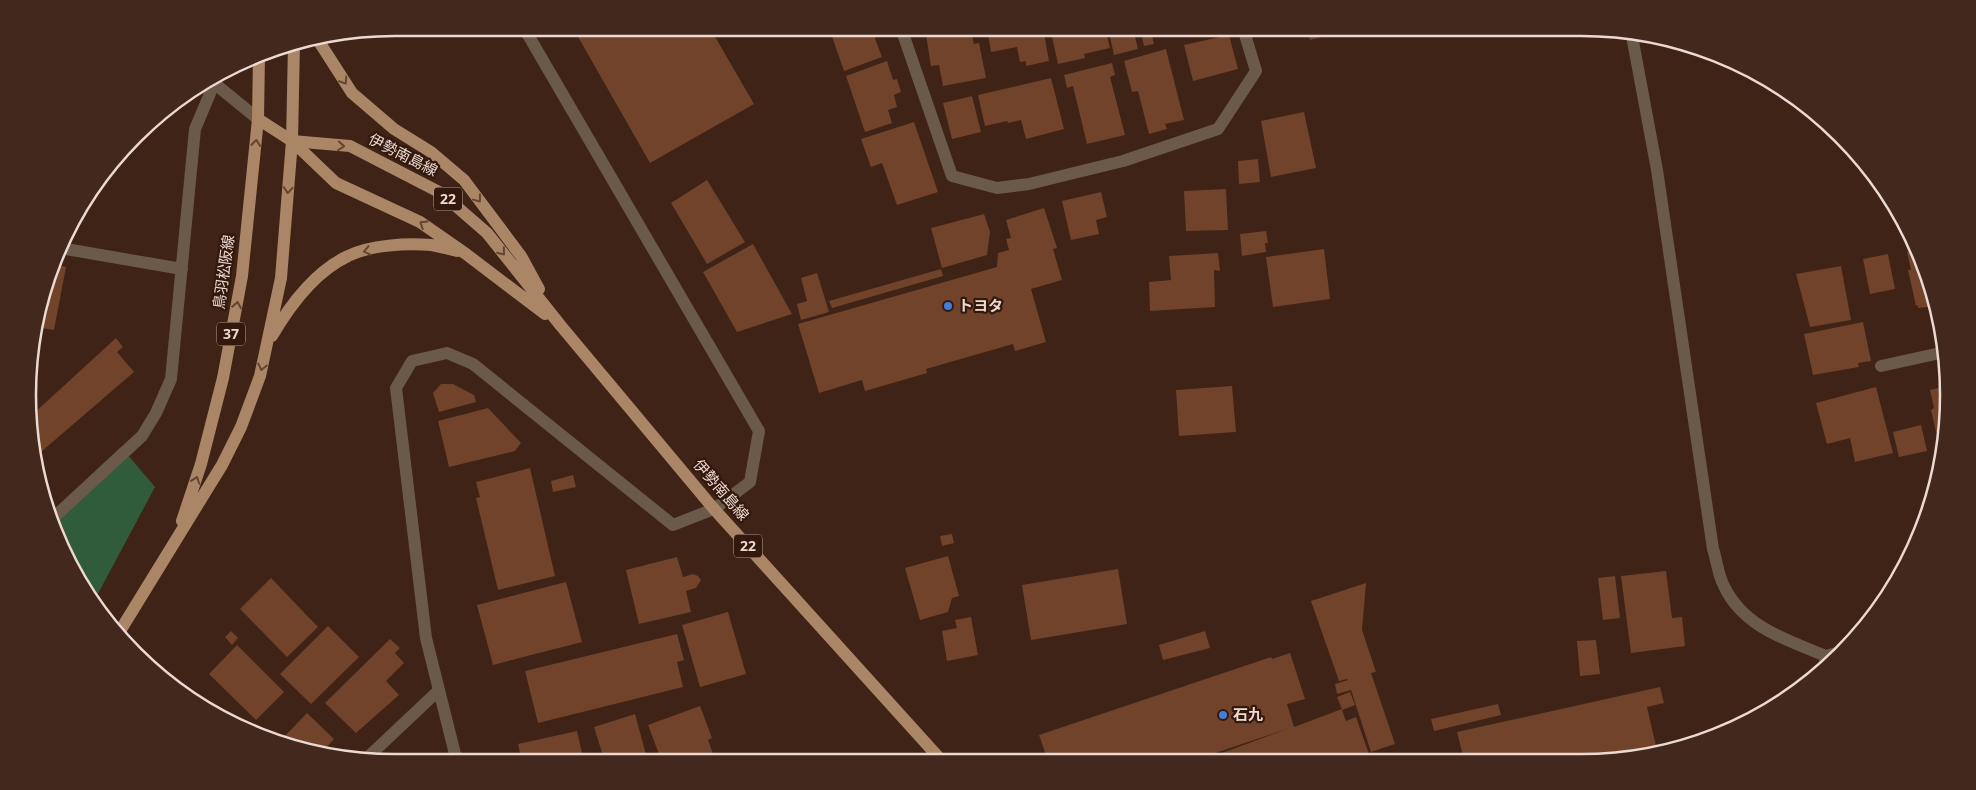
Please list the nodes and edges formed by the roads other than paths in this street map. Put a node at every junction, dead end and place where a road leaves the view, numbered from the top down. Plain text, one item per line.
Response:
1 (529, 36) edge
2 (904, 36) edge
3 (1245, 36) edge
4 (1633, 40) edge
5 (321, 44) edge
6 (294, 51) edge
7 (259, 64) edge
8 (216, 84) edge
9 (209, 88) edge
10 (258, 119) junction
11 (292, 141) junction
12 (68, 249) edge
13 (466, 254) junction
14 (182, 269) junction
15 (560, 326) junction
16 (267, 344) junction
17 (1937, 354) edge
18 (1881, 366) dead end
19 (714, 509) junction
20 (57, 515) edge
21 (174, 542) junction
22 (122, 628) edge
23 (1826, 656) edge
24 (438, 691) junction
25 (372, 753) edge
26 (455, 754) edge
27 (936, 754) edge

1 - 19 street
2 - 3 street
4 - 23 street
5 -> 15 main road
6 - 11 main road
7 - 10 main road
8 - 10 street
9 - 14 street
10 - 11 main road, 伊勢南島線 / 22
21 -> 10 main road, 鳥羽松阪線 / 37
13 -> 11 main road, 伊勢南島線 / 22
11 -> 15 main road, 伊勢南島線 / 22
11 -> 16 main road, 鳥羽松阪線 / 37
12 - 14 street
13 - 15 main road, 伊勢南島線 / 22
13 -> 16 main road
14 - 20 street
15 - 19 main road, 伊勢南島線 / 22
16 -> 21 main road, 鳥羽松阪線 / 37
17 - 18 street
19 - 24 street
19 - 27 main road, 伊勢南島線 / 22
21 - 22 main road, 鳥羽松阪線 / 37
24 - 25 street
24 - 26 street

